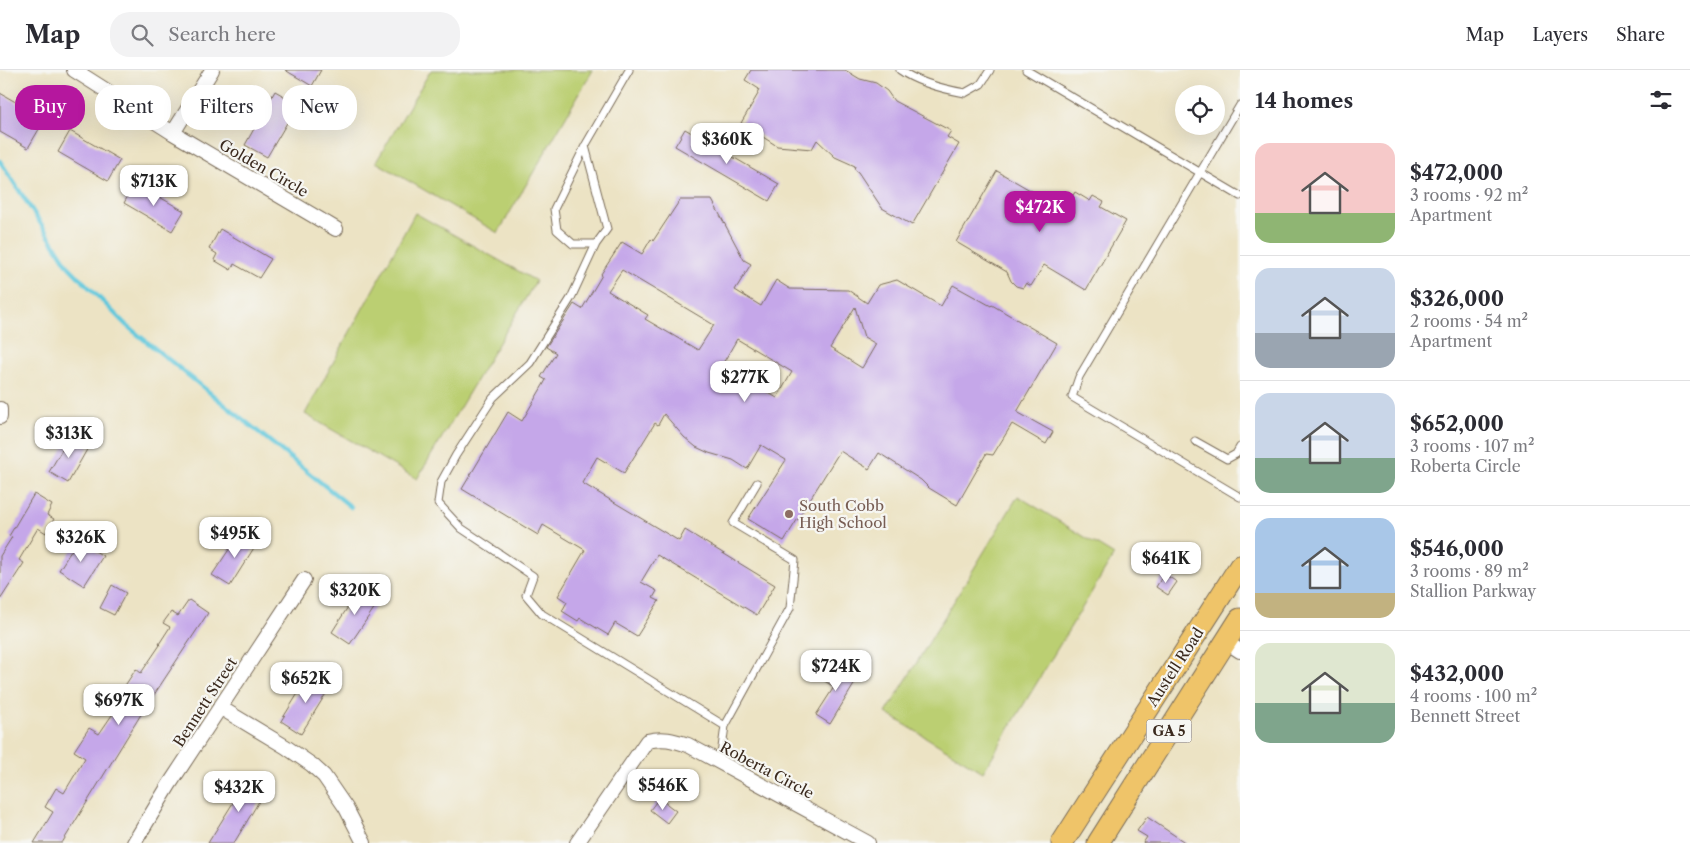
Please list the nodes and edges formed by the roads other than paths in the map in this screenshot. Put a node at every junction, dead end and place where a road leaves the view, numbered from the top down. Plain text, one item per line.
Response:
1 (74, 70) edge
2 (212, 70) edge
3 (629, 70) edge
4 (900, 70) edge
5 (990, 70) edge
6 (1026, 70) edge
7 (1240, 104) edge
8 (173, 133) junction
9 (584, 146) junction
10 (1199, 172) junction
11 (1240, 196) edge
12 (336, 229) dead end
13 (596, 244) junction
14 (0, 409) edge
15 (0, 417) edge
16 (1195, 441) dead end
17 (1240, 447) edge
18 (757, 483) dead end
19 (1240, 497) edge
20 (1239, 565) edge
21 (304, 580) dead end
22 (1240, 619) edge
23 (1232, 646) edge
24 (221, 708) junction
25 (725, 726) junction
26 (720, 763) junction
27 (1063, 842) edge
28 (134, 843) edge
29 (364, 843) edge
30 (577, 843) edge
31 (868, 843) edge
32 (1098, 843) edge

1 - 8 street, Golden Circle
2 - 8 street
3 - 9 lane
4 - 5 lane
6 - 10 lane
7 - 10 lane
8 - 12 street, Golden Circle
9 - 13 lane
9 - 13 lane
10 - 11 lane
10 - 19 lane
13 - 25 lane
14 - 15 street
16 - 17 lane
18 - 25 lane
20 - 27 main road, Austell Road / GA 5
21 - 24 street, Bennett Street
22 - 23 main road, Austell Road / GA 5
23 - 32 main road, Austell Road / GA 5
24 - 28 street, Bennett Street
24 - 29 street
25 - 26 lane
26 - 30 street, Roberta Circle
26 - 31 street, Roberta Circle

